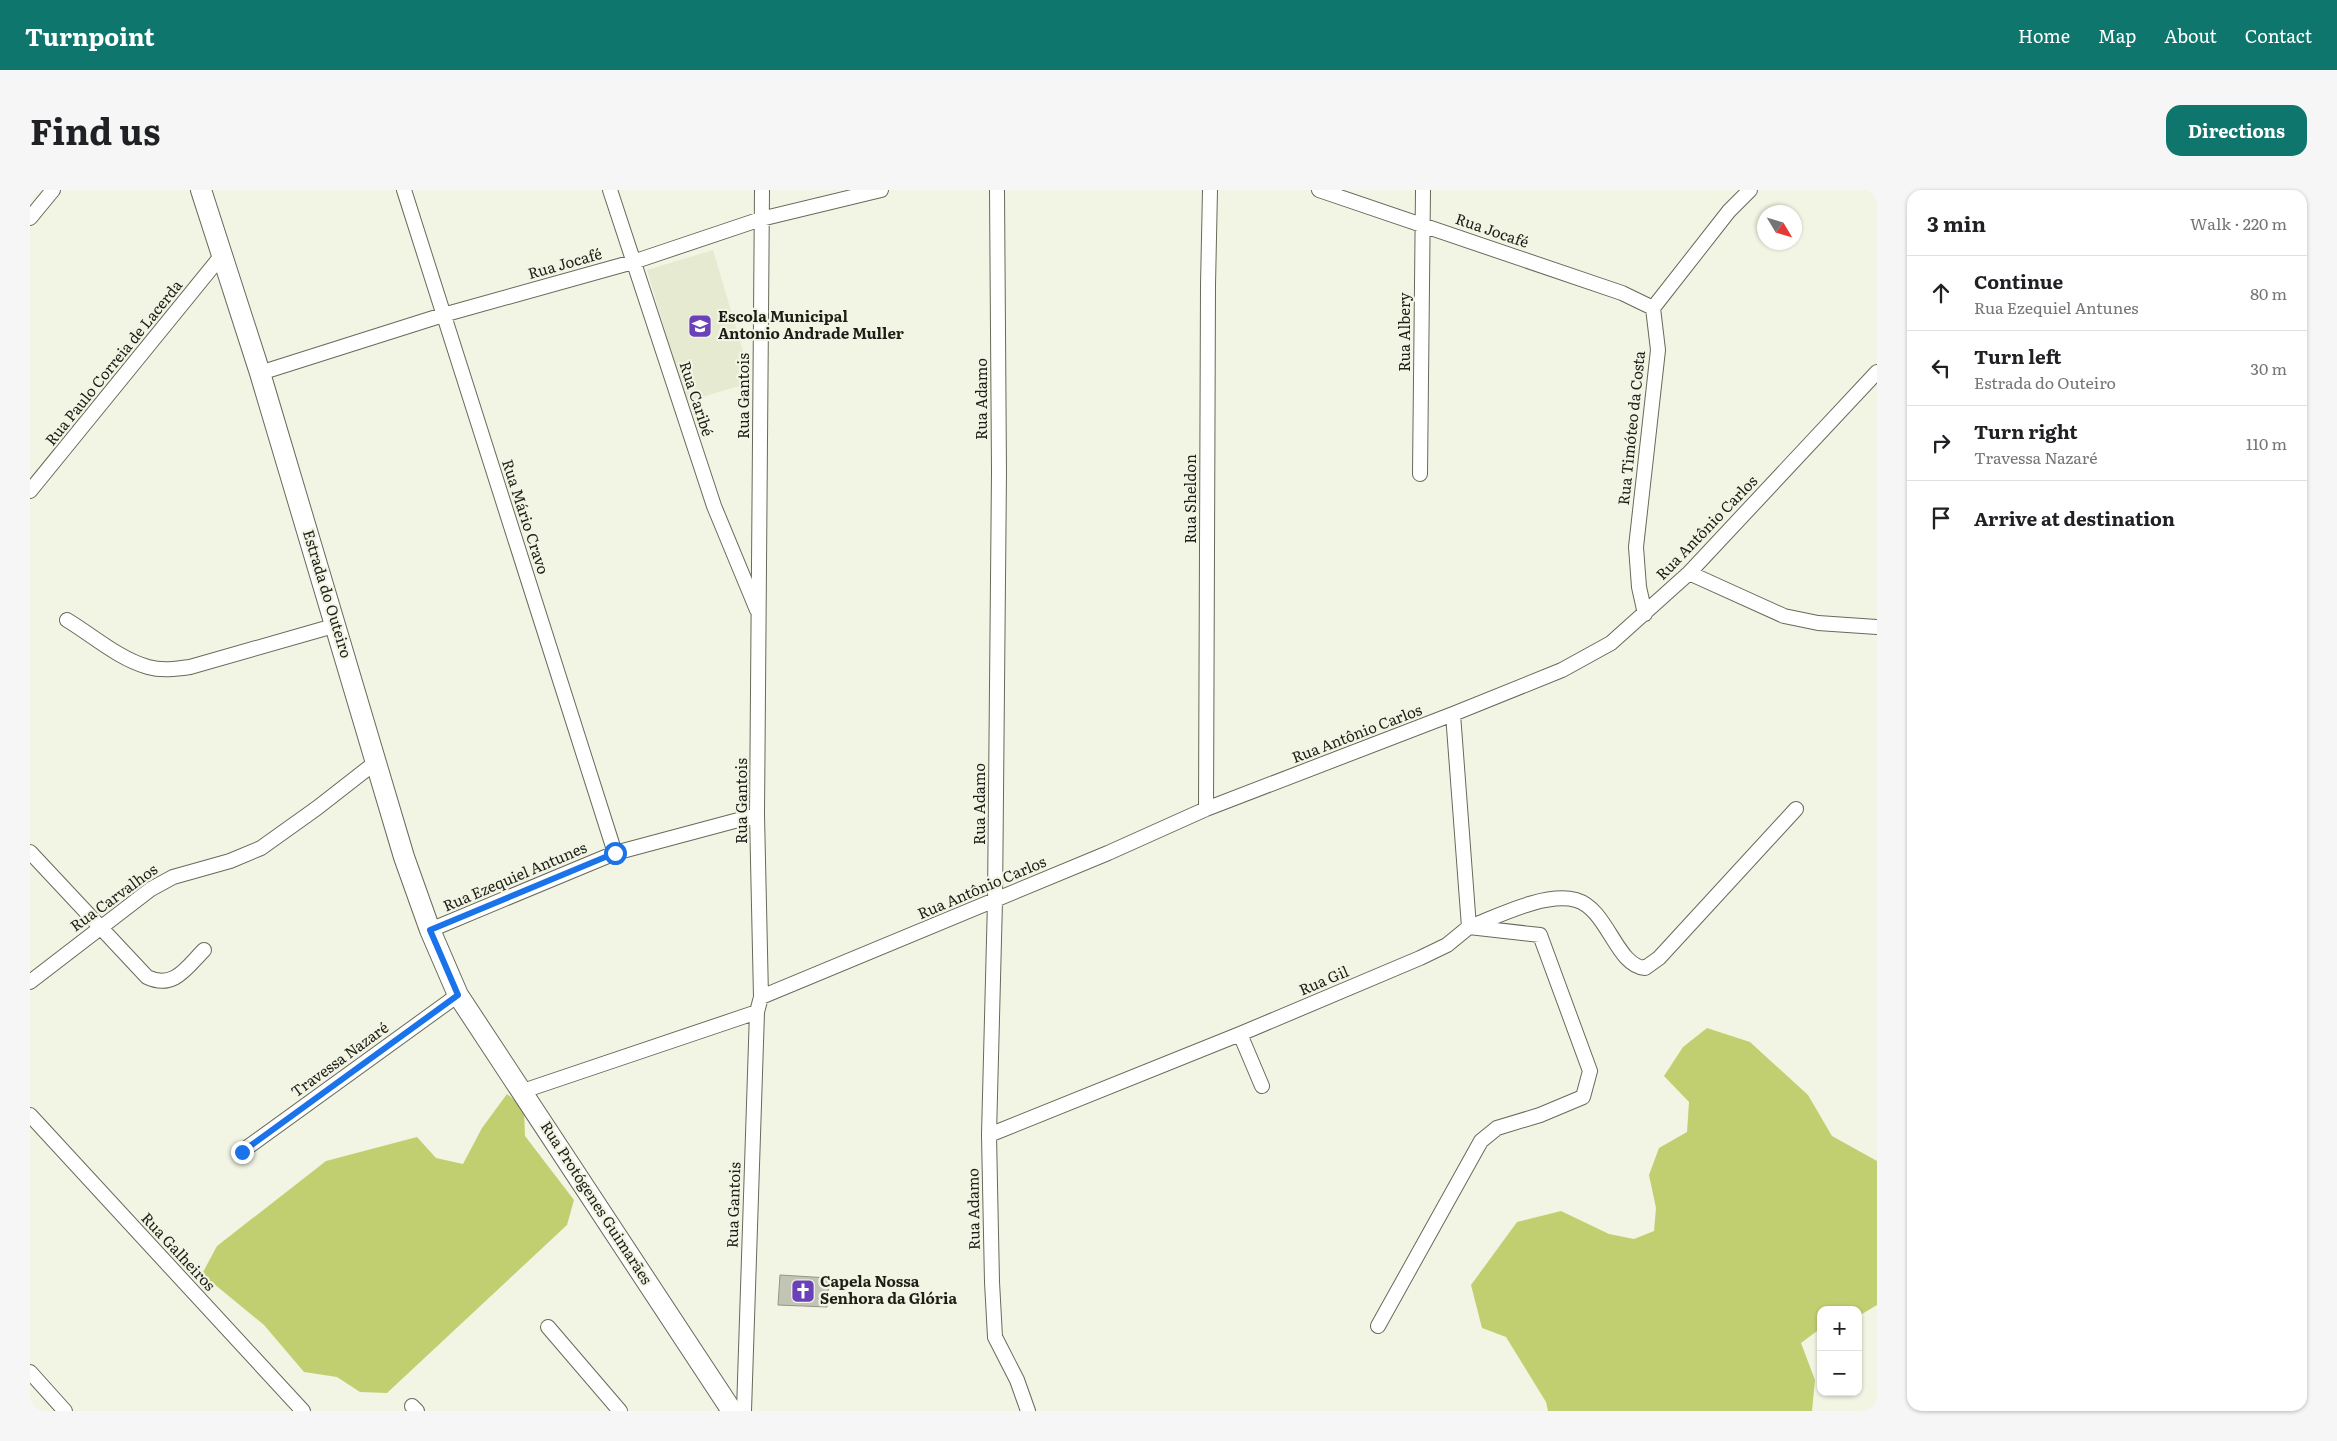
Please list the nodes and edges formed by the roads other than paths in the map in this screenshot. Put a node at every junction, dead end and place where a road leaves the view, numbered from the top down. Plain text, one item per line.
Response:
1 (53, 190) edge
2 (201, 190) edge
3 (404, 190) edge
4 (610, 190) edge
5 (762, 190) edge
6 (880, 190) edge
7 (997, 190) edge
8 (1210, 190) edge
9 (1319, 190) edge
10 (1422, 190) edge
11 (1750, 190) edge
12 (30, 218) edge
13 (761, 219) junction
14 (1422, 224) junction
15 (222, 255) junction
16 (633, 262) junction
17 (1653, 308) junction
18 (443, 315) junction
19 (260, 372) junction
20 (1877, 372) edge
21 (1420, 474) dead end
22 (30, 491) edge
23 (1689, 573) junction
24 (1645, 614) junction
25 (760, 615) junction
26 (67, 620) dead end
27 (337, 625) junction
28 (1877, 627) edge
29 (1453, 714) junction
30 (376, 762) junction
31 (1206, 809) junction
32 (1796, 809) dead end
33 (757, 815) junction
34 (30, 852) edge
35 (615, 853) junction
36 (995, 901) junction
37 (1469, 927) junction
38 (100, 928) junction
39 (430, 930) junction
40 (204, 950) dead end
41 (30, 982) edge
42 (458, 995) junction
43 (761, 998) junction
44 (757, 1012) junction
45 (1240, 1034) junction
46 (1262, 1086) dead end
47 (523, 1091) junction
48 (30, 1115) edge
49 (989, 1135) junction
50 (242, 1152) dead end
51 (1378, 1326) dead end
52 (548, 1327) dead end
53 (30, 1372) edge
54 (66, 1411) edge
55 (303, 1411) edge
56 (620, 1411) edge
57 (732, 1411) edge
58 (744, 1411) edge
59 (1028, 1411) edge

1 - 12 street
2 - 15 street, Estrada do Outeiro
3 - 18 street, Rua Mário Cravo
4 - 16 street, Rua Caribé
5 - 13 street, Rua Gantois
6 - 13 street, Rua Jocafé
7 - 36 street, Rua Adamo
8 - 31 street, Rua Sheldon
9 - 14 street, Rua Jocafé
10 - 14 street, Rua Albery
11 - 17 street
13 - 16 street, Rua Jocafé
13 - 25 street, Rua Gantois
14 - 17 street, Rua Jocafé
14 - 21 street, Rua Albery
15 - 19 street, Estrada do Outeiro
15 - 22 street, Rua Paulo Correia de Lacerda
16 - 18 street, Rua Jocafé
16 - 25 street, Rua Caribé
17 - 24 street, Rua Timóteo da Costa
18 - 19 street, Rua Jocafé
18 - 35 street, Rua Mário Cravo
19 - 27 street, Estrada do Outeiro
20 - 23 street, Rua Antônio Carlos
23 - 24 street, Rua Antônio Carlos
23 - 28 street
24 - 29 street, Rua Antônio Carlos
25 - 33 street, Rua Gantois
26 - 27 street
27 - 30 street, Estrada do Outeiro
29 - 31 street, Rua Antônio Carlos
29 - 37 street
30 - 38 street, Rua Carvalhos
30 - 39 street, Estrada do Outeiro
31 - 36 street, Rua Antônio Carlos
32 - 37 street, Rua Gil
33 - 35 street, Rua Ezequiel Antunes
33 - 43 street, Rua Gantois
34 - 38 street
35 - 39 street, Rua Ezequiel Antunes
36 - 43 street, Rua Antônio Carlos
36 - 49 street, Rua Adamo
37 - 45 street, Rua Gil
37 - 51 street
38 - 40 street
38 - 41 street, Rua Carvalhos
39 - 42 street, Estrada do Outeiro
42 - 47 street, Rua Protógenes Guimarães
42 - 50 street, Travessa Nazaré
43 - 44 street, Rua Gantois
44 - 47 street
44 - 58 street, Rua Gantois
45 - 46 street
45 - 49 street, Rua Gil
47 - 57 street, Rua Protógenes Guimarães
48 - 55 street, Rua Galheiros
49 - 59 street, Rua Adamo
52 - 56 street
53 - 54 street

